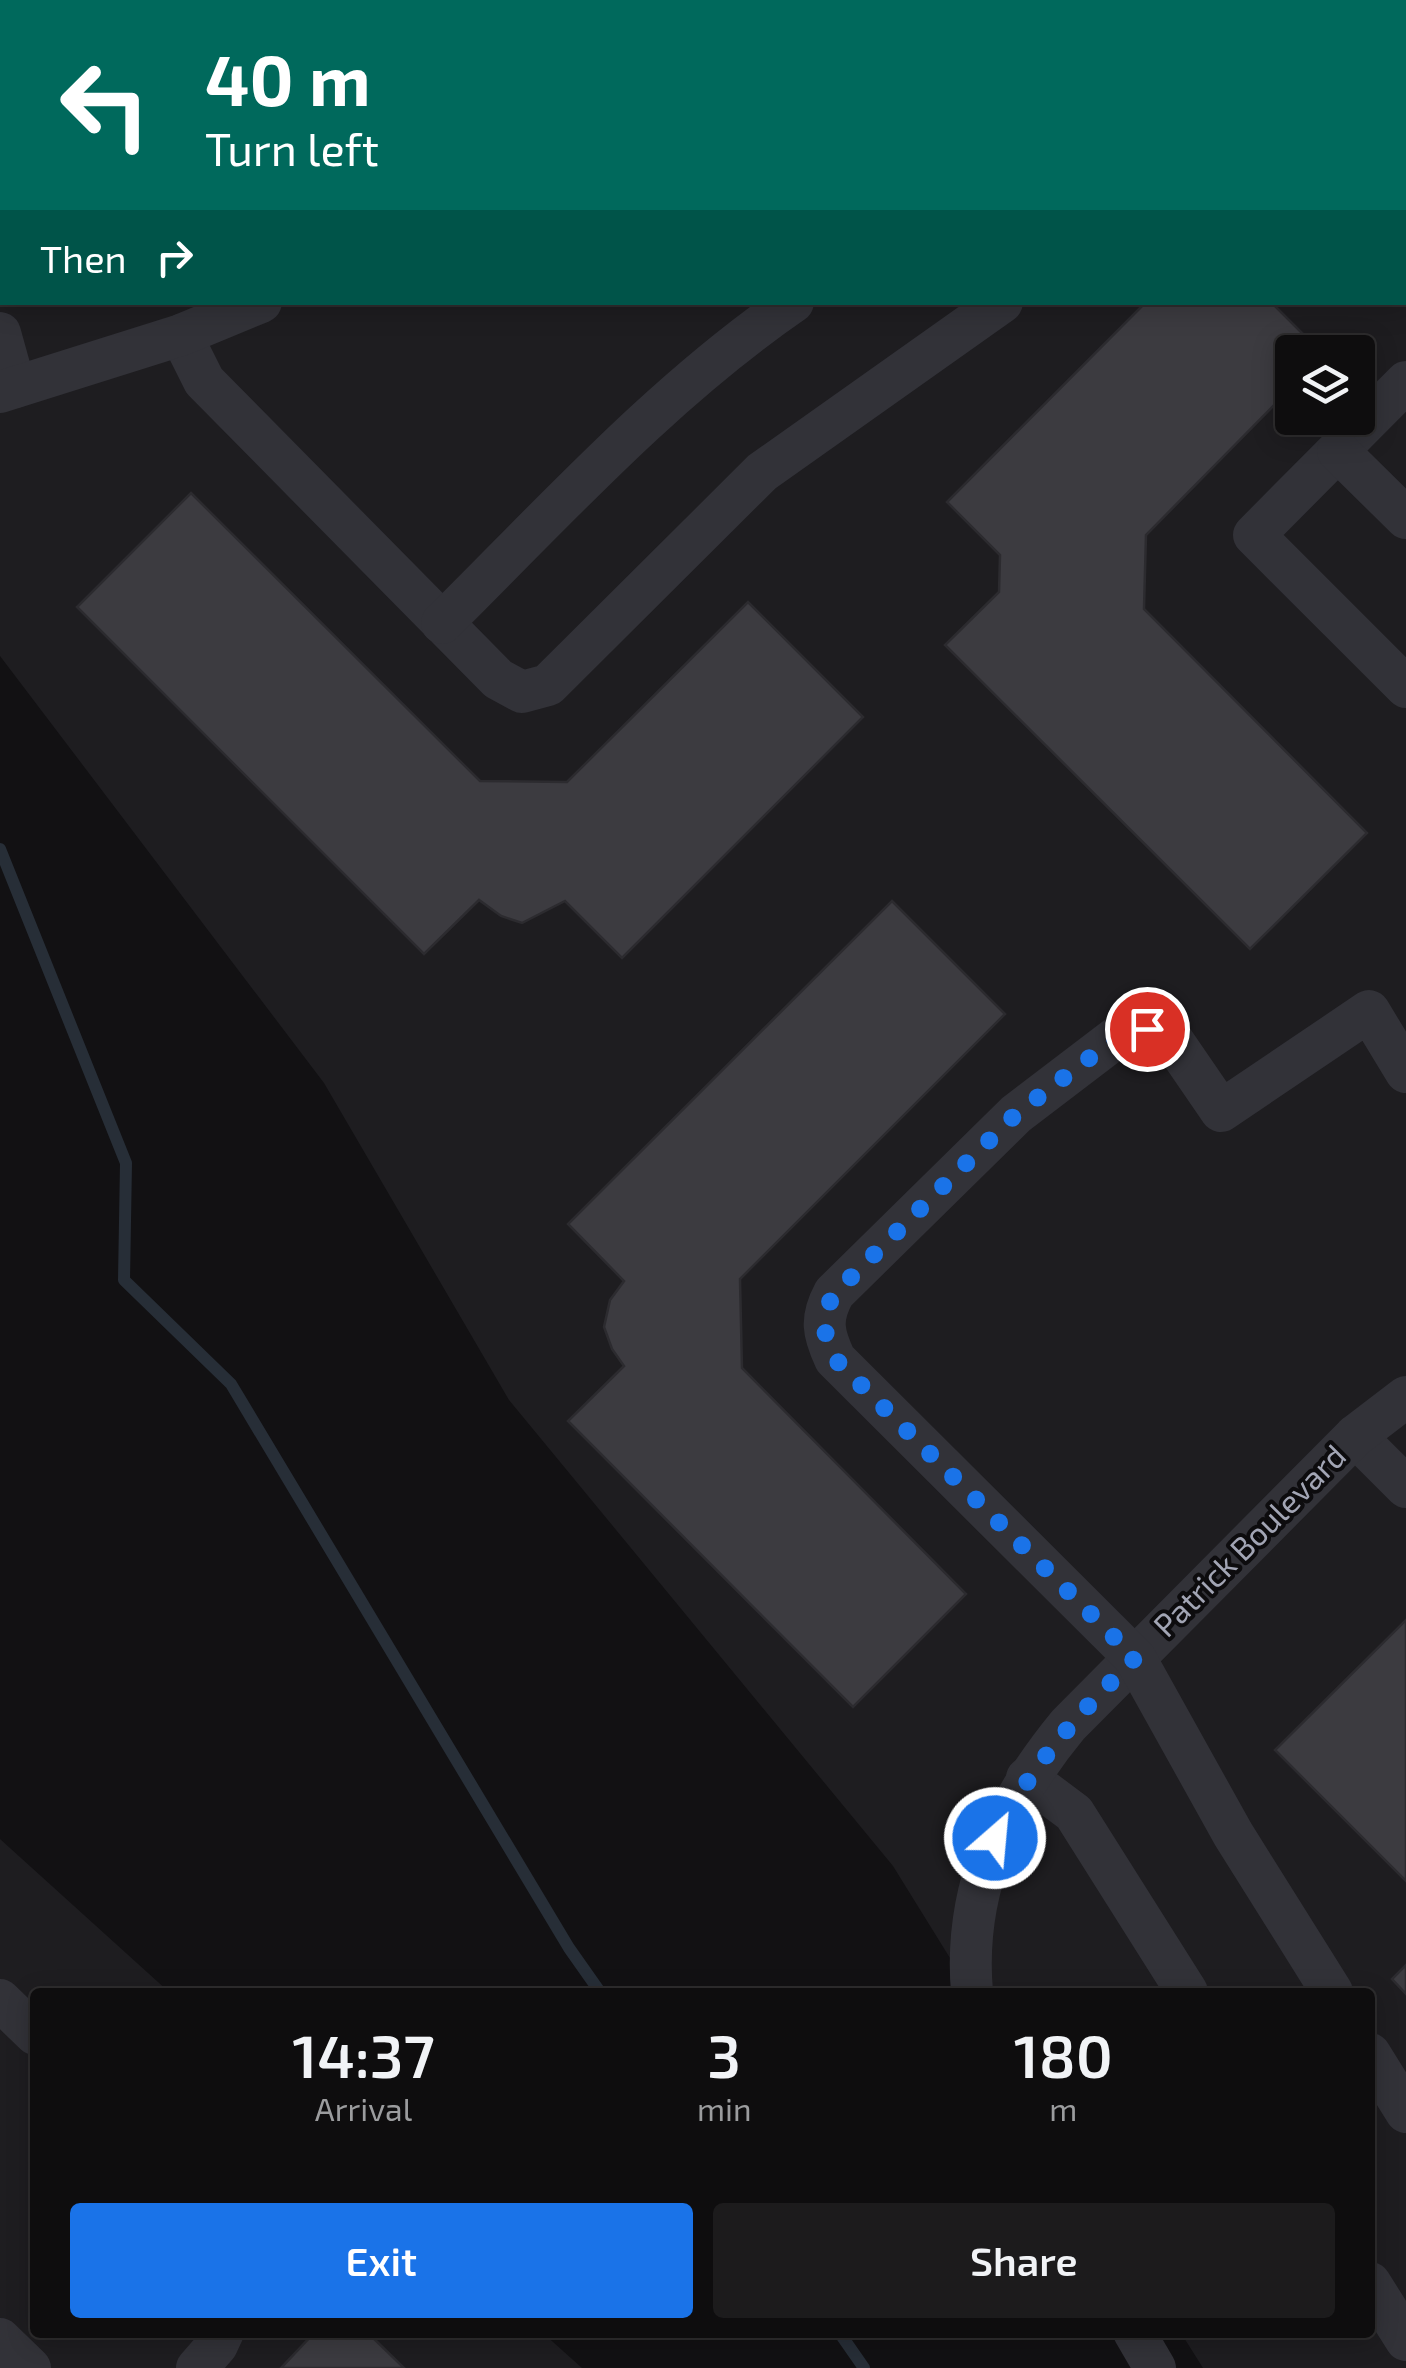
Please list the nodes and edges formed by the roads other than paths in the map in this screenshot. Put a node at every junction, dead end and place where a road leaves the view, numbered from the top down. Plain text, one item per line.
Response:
1 (254, 305) edge
2 (789, 305) edge
3 (998, 305) edge
4 (0, 333) edge
5 (181, 334) junction
6 (1406, 382) edge
7 (8, 389) edge
8 (1338, 450) junction
9 (1406, 518) edge
10 (442, 623) junction
11 (1406, 688) edge
12 (1406, 1072) edge
13 (1406, 1396) edge
14 (1355, 1436) junction
15 (1406, 1487) edge
16 (1135, 1658) junction
17 (1027, 1778) junction
18 (972, 1988) edge
19 (1184, 1988) edge
20 (1329, 1988) edge
21 (0, 2000) edge
22 (30, 2029) edge
23 (1375, 2062) edge
24 (1406, 2112) edge
25 (1375, 2291) edge
26 (220, 2338) edge
27 (1138, 2338) edge
28 (0, 2339) edge
29 (1406, 2340) edge
30 (30, 2368) edge
31 (198, 2368) edge
32 (1155, 2368) edge

1 - 5 street
2 - 10 street
3 - 10 street
4 - 7 street
5 - 7 street
5 - 10 street
6 - 8 street
8 - 9 street
8 - 11 street
12 - 16 street
13 - 14 street, Patrick Boulevard
14 - 15 street
14 - 16 street, Patrick Boulevard
16 - 17 street, Patrick Boulevard
16 - 20 street
17 - 18 street, Patrick Boulevard
17 - 19 street
21 - 22 street
23 - 24 street
25 - 29 street
26 - 31 street
27 - 32 street
28 - 30 street

